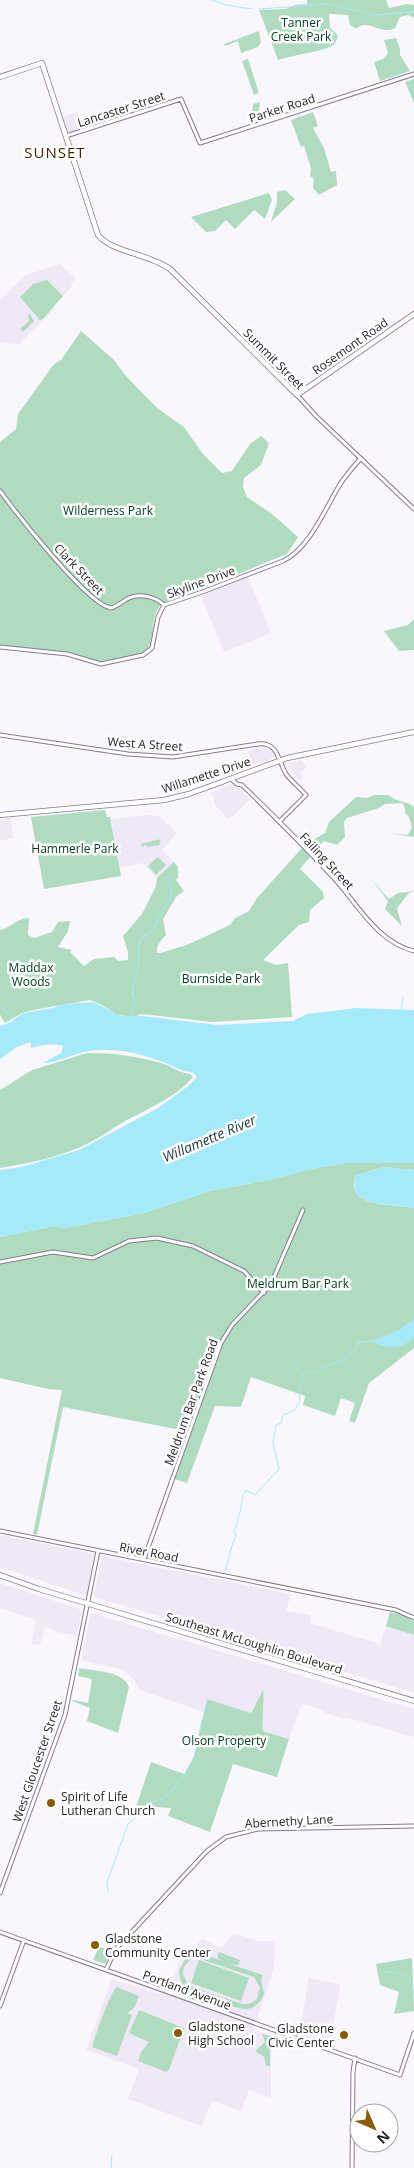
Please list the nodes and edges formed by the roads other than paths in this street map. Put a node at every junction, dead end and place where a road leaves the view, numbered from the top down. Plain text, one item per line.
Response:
1 (414, 74) edge
2 (0, 77) edge
3 (182, 99) joint
4 (66, 136) junction
5 (414, 314) edge
6 (297, 395) junction
7 (361, 458) junction
8 (0, 492) edge
9 (414, 509) edge
10 (164, 605) junction
11 (0, 647) edge
12 (414, 732) edge
13 (0, 735) edge
14 (280, 760) junction
15 (230, 778) junction
16 (0, 815) edge
17 (279, 822) junction
18 (414, 951) edge
19 (302, 1210) dead end
20 (0, 1262) edge
21 (264, 1293) junction
22 (0, 1531) edge
23 (98, 1551) junction
24 (144, 1560) junction
25 (0, 1576) edge
26 (88, 1603) junction
27 (414, 1618) edge
28 (414, 1701) edge
29 (414, 1826) edge
30 (0, 1893) edge
31 (0, 1932) edge
32 (24, 1940) junction
33 (106, 1970) junction
34 (0, 2006) edge
35 (414, 2033) edge
36 (355, 2058) junction
37 (352, 2168) edge

1 - 3 street, Parker Road
2 - 4 main road
3 - 4 street, Lancaster Street
4 - 6 main road, Summit Street
5 - 6 main road, Rosemont Road
6 - 7 street, Summit Street
7 - 9 street, Summit Street
7 - 10 street, Skyline Drive
8 - 10 street, Clark Street
10 - 11 street, Skyline Drive
12 - 14 main road, Willamette Drive
13 - 14 street, West A Street
14 - 15 main road, Willamette Drive
14 - 17 street, West A Street
15 - 16 main road, Willamette Drive
15 - 17 street, Failing Street
17 - 18 street, Failing Street
19 - 21 street, Meldrum Bar Park Road
20 - 21 street
21 - 24 street, Meldrum Bar Park Road
22 - 23 street, River Road
23 - 24 street, River Road
23 - 26 street, West Gloucester Street
24 - 27 street, River Road
25 - 26 main road, Southeast McLoughlin Boulevard
26 - 28 main road, Southeast McLoughlin Boulevard
26 - 30 street, West Gloucester Street
29 - 33 street, Abernethy Lane
31 - 32 street, Portland Avenue
32 - 33 street, Portland Avenue
32 - 34 street
33 - 36 street, Portland Avenue
35 - 36 street, Portland Avenue
36 - 37 street

